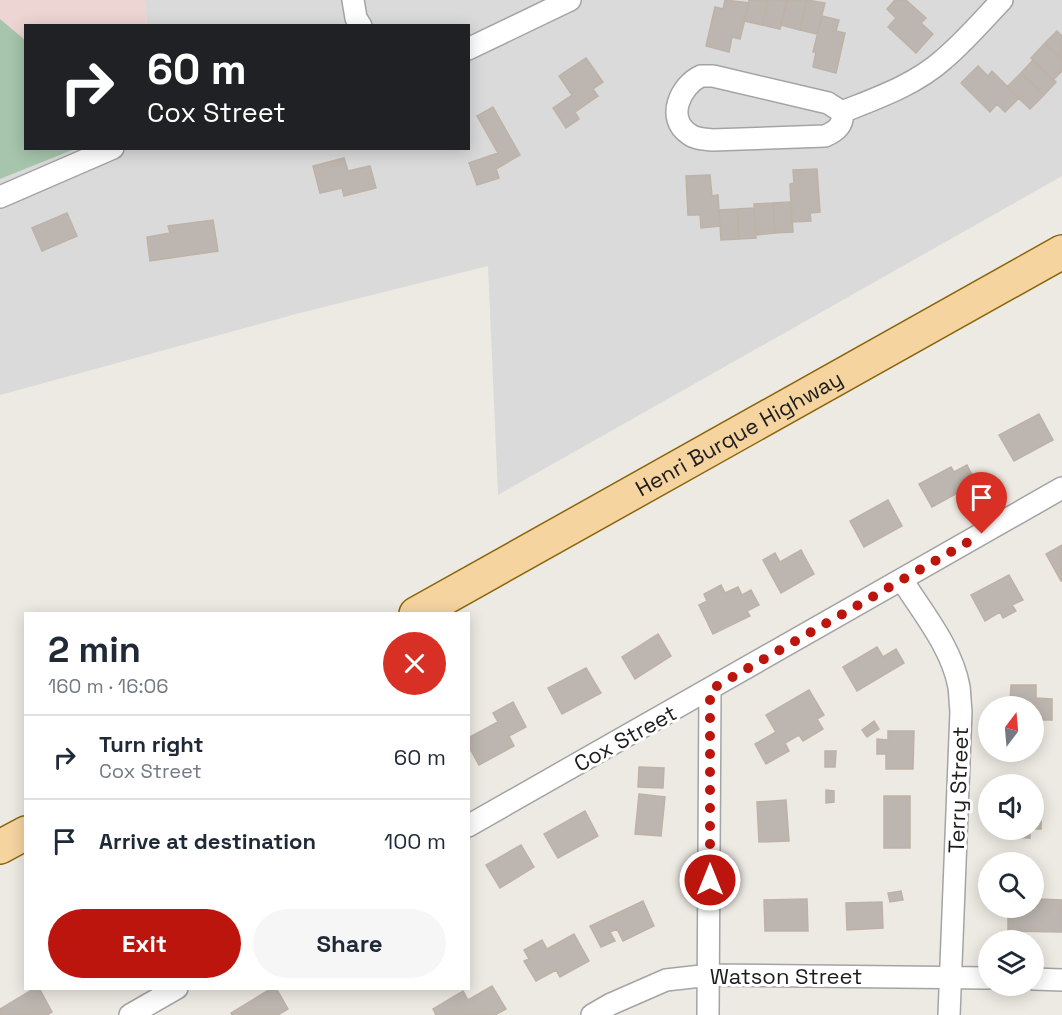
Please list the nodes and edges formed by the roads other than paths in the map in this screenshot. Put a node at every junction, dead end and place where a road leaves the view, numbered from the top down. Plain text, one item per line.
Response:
1 (570, 0) edge
2 (1002, 0) edge
3 (470, 47) edge
4 (842, 112) junction
5 (108, 150) edge
6 (0, 197) edge
7 (1062, 252) edge
8 (1062, 488) edge
9 (902, 579) junction
10 (420, 612) edge
11 (710, 690) junction
12 (470, 824) edge
13 (24, 834) edge
14 (0, 847) edge
15 (710, 975) junction
16 (950, 977) junction
17 (978, 978) edge
18 (1044, 979) edge
19 (1062, 980) edge
20 (174, 990) edge
21 (130, 1015) edge
22 (592, 1015) edge
23 (708, 1015) edge
24 (949, 1015) edge

1 - 3 street
2 - 4 street
4 - 4 street
5 - 6 street
7 - 10 main road, Henri Burque Highway
8 - 9 street, Cox Street
9 - 11 street, Cox Street
9 - 16 street, Terry Street
11 - 12 street, Cox Street
11 - 15 street
13 - 14 main road
15 - 16 street, Watson Street
15 - 22 street, Watson Street
15 - 23 street
16 - 17 street, Watson Street
16 - 24 street, Terry Street
18 - 19 street
20 - 21 street

